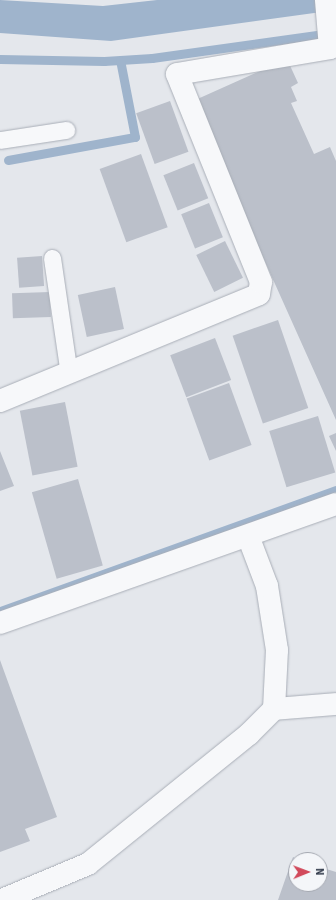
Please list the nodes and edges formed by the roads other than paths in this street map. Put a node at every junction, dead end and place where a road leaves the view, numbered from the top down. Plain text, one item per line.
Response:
1 (326, 0) edge
2 (66, 130) dead end
3 (0, 140) edge
4 (52, 258) dead end
5 (69, 374) junction
6 (0, 401) edge
7 (336, 504) edge
8 (248, 536) junction
9 (0, 624) edge
10 (336, 704) edge
11 (274, 710) junction
12 (2, 900) edge

1 - 5 street
2 - 3 lane
4 - 5 lane
5 - 6 street
7 - 8 street
8 - 9 street
8 - 11 street
10 - 11 street
11 - 12 street

